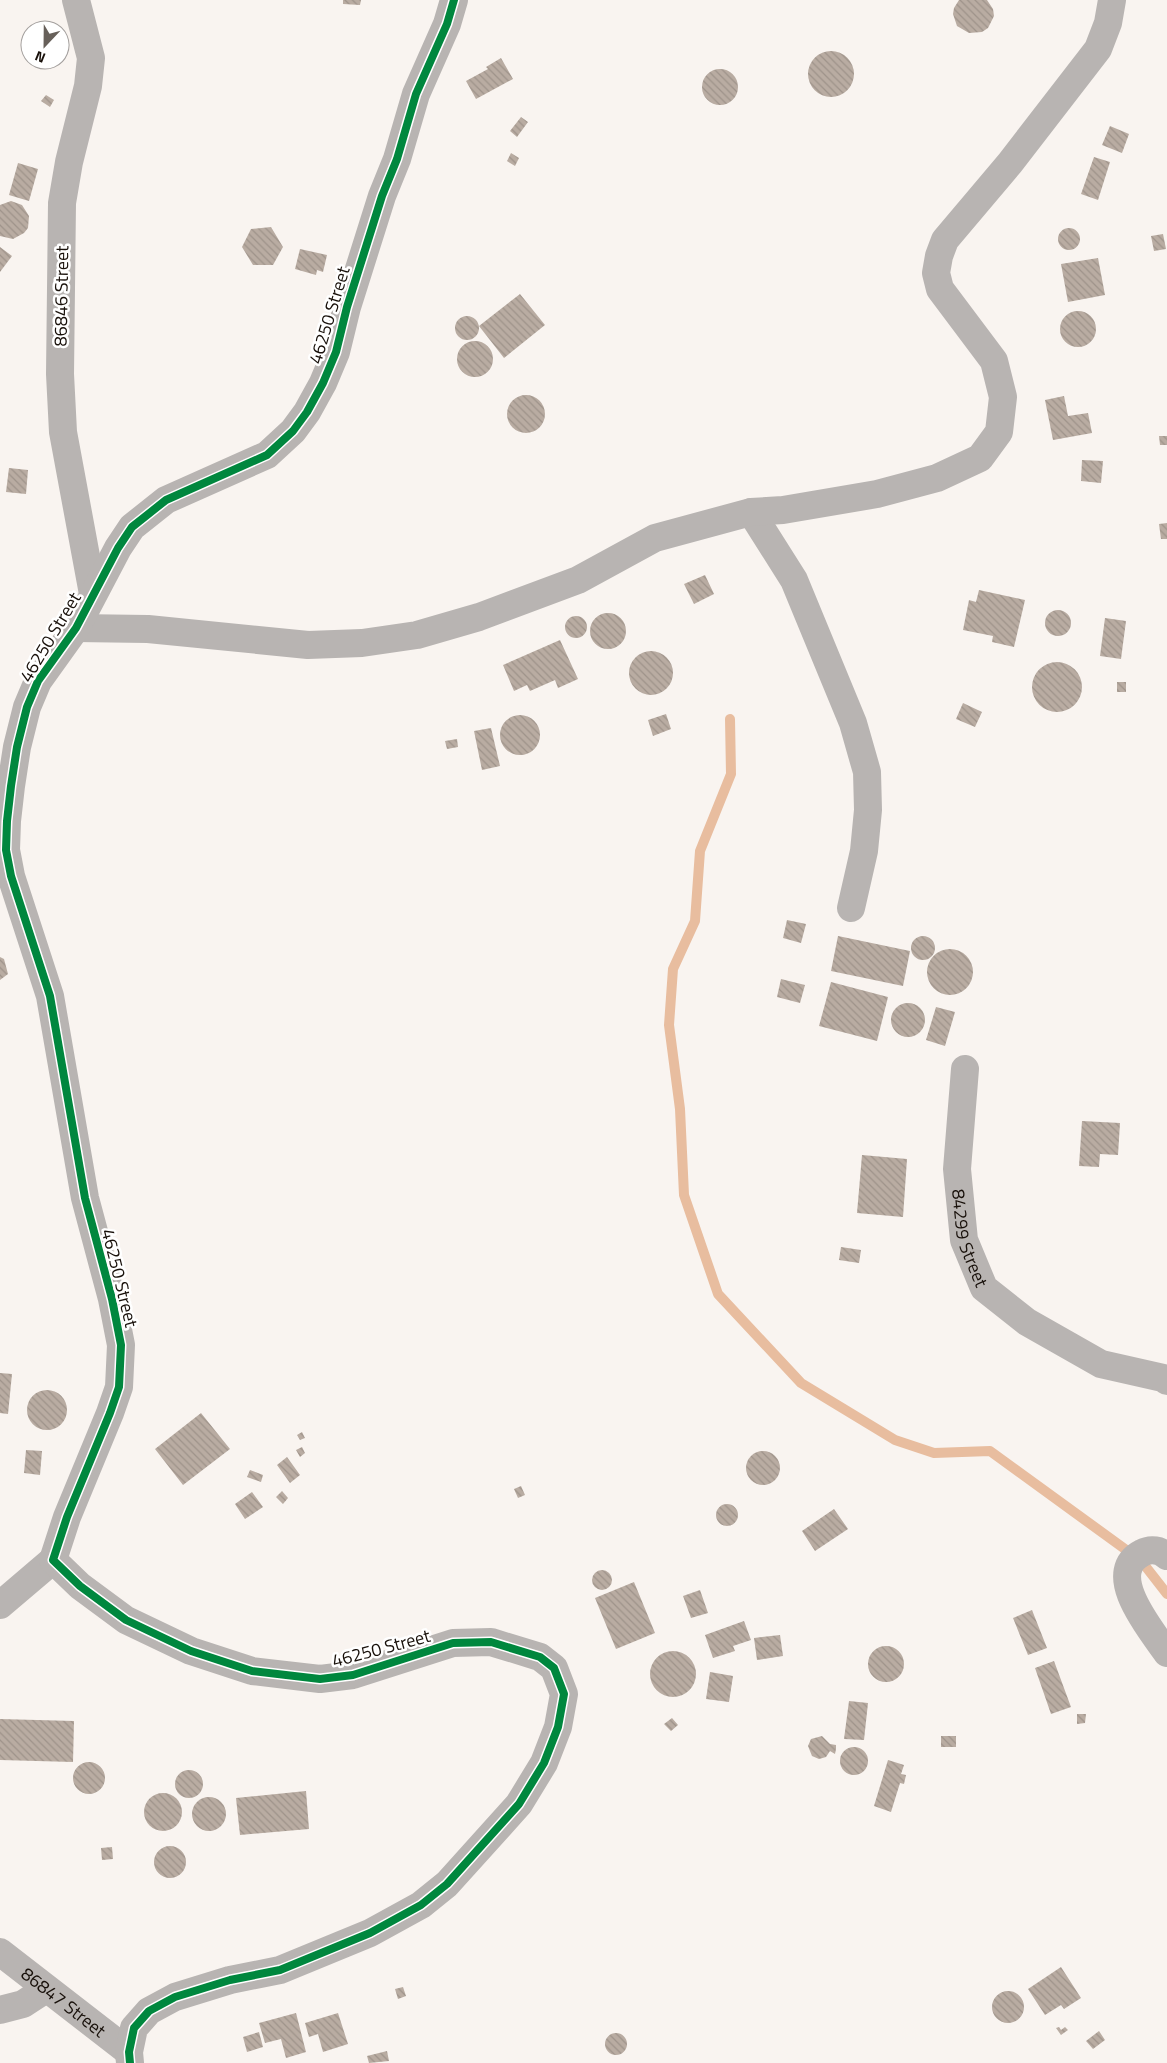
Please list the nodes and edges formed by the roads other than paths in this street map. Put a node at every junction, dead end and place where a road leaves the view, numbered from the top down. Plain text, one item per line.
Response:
1 (76, 0) edge
2 (454, 0) edge
3 (1112, 0) edge
4 (751, 512) junction
5 (93, 594) junction
6 (76, 628) junction
7 (851, 908) dead end
8 (965, 1069) dead end
9 (1167, 1381) edge
10 (1167, 1556) edge
11 (53, 1560) junction
12 (0, 1605) edge
13 (1167, 1653) edge
14 (0, 1952) edge
15 (46, 1990) junction
16 (0, 2010) edge
17 (130, 2058) edge

1 - 5 street, 86846 Street
2 - 5 street, 46250 Street
3 - 4 street
4 - 6 street
4 - 7 street
5 - 6 street, 46250 Street
6 - 11 street, 46250 Street
8 - 9 street, 84299 Street
10 - 13 street
11 - 12 street
11 - 17 street, 46250 Street
14 - 15 street, 86847 Street
15 - 16 street
15 - 17 street, 86847 Street

